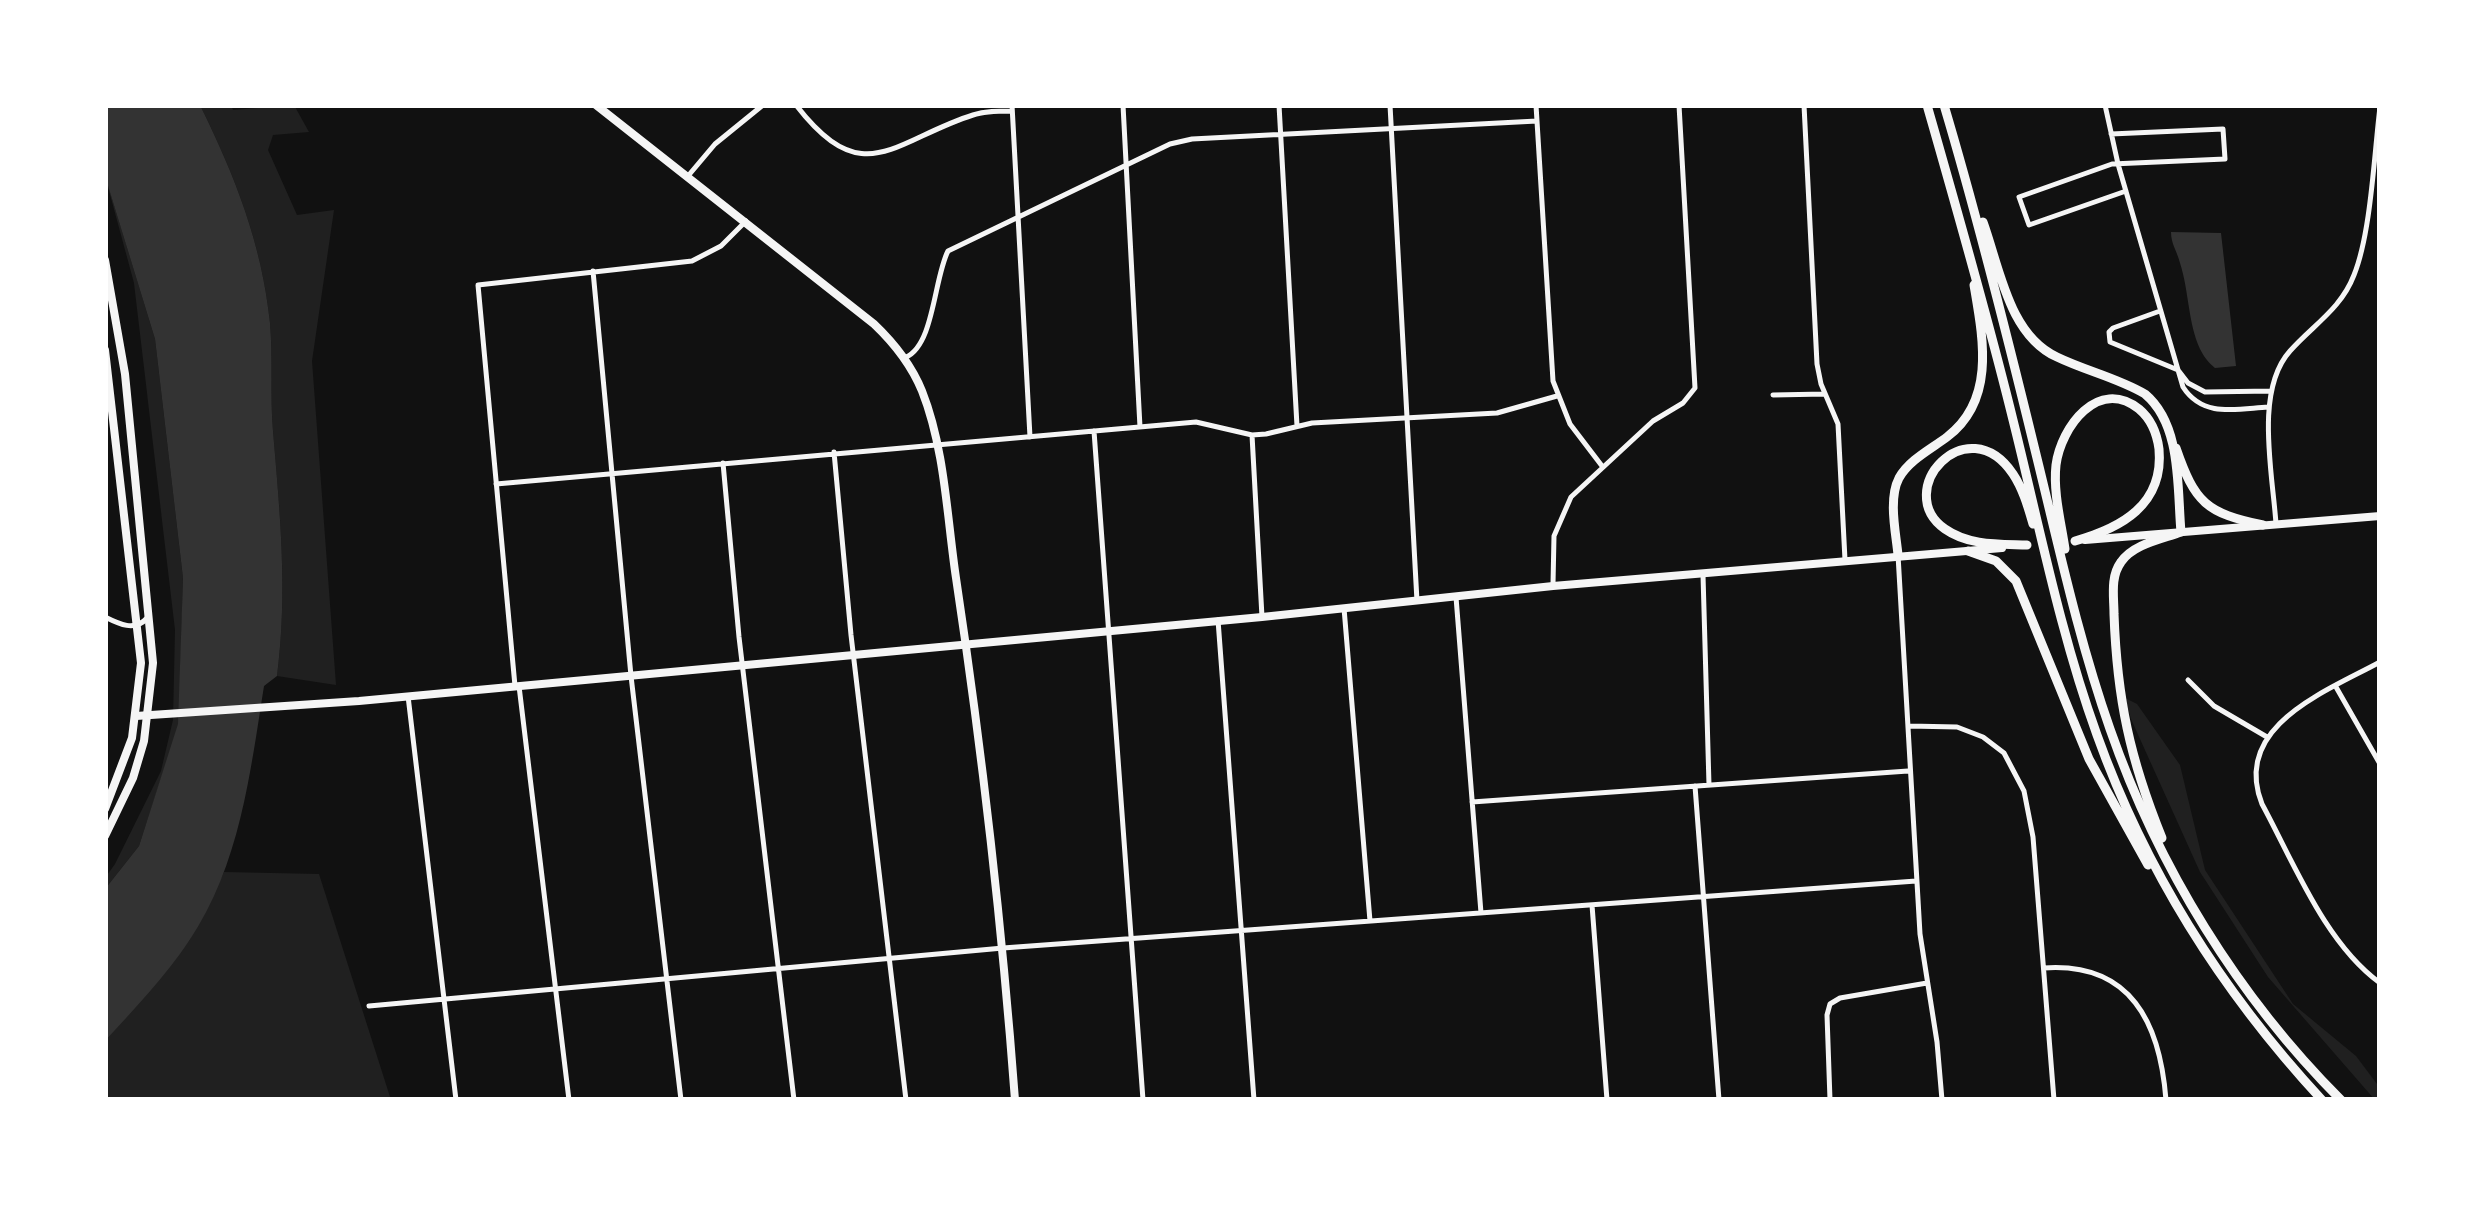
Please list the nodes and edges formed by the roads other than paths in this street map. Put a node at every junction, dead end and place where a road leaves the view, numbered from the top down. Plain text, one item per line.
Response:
1 (596, 105) edge
2 (764, 105) edge
3 (796, 105) edge
4 (1123, 105) edge
5 (1279, 105) edge
6 (1390, 105) edge
7 (1536, 105) edge
8 (1679, 105) edge
9 (1804, 105) edge
10 (1928, 105) edge
11 (1944, 105) edge
12 (2105, 105) edge
13 (2380, 107) edge
14 (1012, 108) edge
15 (1537, 121) junction
16 (1392, 129) junction
17 (2111, 134) junction
18 (1281, 135) junction
19 (1953, 136) junction
20 (2118, 164) junction
21 (1126, 165) junction
22 (688, 176) junction
23 (2126, 191) junction
24 (1018, 216) junction
25 (746, 221) junction
26 (1964, 228) junction
27 (106, 264) edge
28 (593, 272) junction
29 (2160, 311) junction
30 (105, 350) edge
31 (906, 357) junction
32 (2178, 370) junction
33 (2270, 391) junction
34 (1825, 394) junction
35 (1774, 395) dead end
36 (1558, 396) junction
37 (2269, 408) junction
38 (1408, 418) junction
39 (1297, 426) junction
40 (2169, 426) junction
41 (1140, 427) junction
42 (1094, 431) junction
43 (1252, 436) junction
44 (1030, 437) junction
45 (935, 444) junction
46 (834, 452) junction
47 (724, 463) junction
48 (1602, 466) junction
49 (612, 473) junction
50 (496, 484) junction
51 (2380, 516) edge
52 (2276, 524) junction
53 (2263, 525) junction
54 (2182, 532) junction
55 (2074, 540) junction
56 (2028, 545) junction
57 (1968, 551) junction
58 (1898, 556) junction
59 (1845, 560) junction
60 (1703, 575) junction
61 (1553, 586) junction
62 (2072, 596) junction
63 (1456, 597) junction
64 (2058, 600) junction
65 (1417, 601) junction
66 (1344, 608) junction
67 (150, 612) junction
68 (105, 616) edge
69 (1262, 616) junction
70 (1218, 620) junction
71 (138, 625) junction
72 (1108, 630) junction
73 (966, 644) junction
74 (854, 655) junction
75 (2380, 662) edge
76 (743, 665) junction
77 (632, 676) junction
78 (2188, 680) dead end
79 (517, 686) junction
80 (2336, 687) junction
81 (408, 696) junction
82 (136, 716) junction
83 (153, 716) junction
84 (1908, 726) junction
85 (2267, 737) junction
86 (2380, 764) edge
87 (1910, 771) junction
88 (1695, 786) junction
89 (1709, 786) junction
90 (1472, 802) junction
91 (105, 809) edge
92 (105, 836) edge
93 (1916, 881) junction
94 (2184, 891) junction
95 (1703, 897) junction
96 (2172, 900) junction
97 (1592, 905) junction
98 (1480, 913) junction
99 (1370, 921) junction
100 (1241, 931) junction
101 (1131, 939) junction
102 (1002, 948) junction
103 (890, 958) junction
104 (778, 968) junction
105 (2044, 968) junction
106 (667, 978) junction
107 (1927, 983) junction
108 (2380, 983) edge
109 (555, 989) junction
110 (444, 999) junction
111 (369, 1006) dead end
112 (456, 1100) edge
113 (568, 1100) edge
114 (681, 1100) edge
115 (794, 1100) edge
116 (906, 1100) edge
117 (1014, 1100) edge
118 (1144, 1100) edge
119 (1254, 1100) edge
120 (1607, 1100) edge
121 (1719, 1100) edge
122 (1830, 1100) edge
123 (1942, 1100) edge
124 (2054, 1100) edge
125 (2166, 1100) edge
126 (2320, 1100) edge
127 (2341, 1100) edge

1 - 22 main road
2 - 22 street
3 - 14 street
4 - 21 street
5 - 18 street
6 - 16 street
7 - 15 street
8 - 48 street
9 - 34 street
10 - 26 highway
11 - 19 highway
12 - 17 street
13 - 33 street
14 - 24 street
15 - 16 street
15 - 36 street
16 - 18 street
16 - 38 street
17 - 20 street
17 - 20 street
18 - 21 street
18 - 39 street
19 - 40 highway
19 - 62 highway
20 - 23 street
20 - 23 street
21 - 24 street
21 - 41 street
22 - 25 main road
23 - 29 street
24 - 31 street
24 - 44 street
25 - 28 street
25 - 31 main road
26 - 58 highway
26 - 64 highway
27 - 67 main road
28 - 49 street
28 - 50 street
29 - 32 street
29 - 32 street
30 - 71 main road
31 - 45 main road
32 - 33 street
32 - 37 street
33 - 37 street
34 - 35 street
34 - 59 street
36 - 38 street
36 - 48 street
37 - 52 street
38 - 39 street
38 - 65 street
39 - 43 street
40 - 53 highway
40 - 54 highway
41 - 42 street
41 - 43 street
42 - 44 street
42 - 72 street
43 - 69 street
44 - 45 street
45 - 46 street
45 - 73 main road
46 - 47 street
46 - 74 street
47 - 49 street
47 - 76 street
48 - 61 street
49 - 50 street
49 - 77 street
50 - 79 street
51 - 52 main road
52 - 53 main road
53 - 54 main road
54 - 55 main road
54 - 94 highway
55 - 56 main road
55 - 62 highway
56 - 57 main road
56 - 64 highway
57 - 58 main road
57 - 96 highway
58 - 59 main road
58 - 84 street
59 - 60 main road
60 - 61 main road
60 - 89 street
61 - 63 main road
62 - 94 highway
63 - 65 main road
63 - 90 street
64 - 96 highway
65 - 66 main road
66 - 69 main road
66 - 99 street
67 - 71 street
67 - 83 main road
68 - 71 street
69 - 70 main road
70 - 72 main road
70 - 100 street
71 - 82 main road
72 - 73 main road
72 - 101 street
73 - 74 main road
73 - 102 main road
74 - 76 main road
74 - 103 street
75 - 80 street
76 - 77 main road
76 - 104 street
77 - 79 main road
77 - 106 street
78 - 85 street
79 - 81 main road
79 - 109 street
80 - 85 street
80 - 86 street
81 - 83 main road
81 - 110 street
82 - 83 main road
82 - 91 main road
83 - 92 main road
84 - 87 street
84 - 105 street
85 - 108 street
87 - 89 street
87 - 93 street
88 - 89 street
88 - 90 street
88 - 95 street
90 - 98 street
93 - 95 street
93 - 107 street
94 - 127 highway
95 - 97 street
95 - 121 street
96 - 126 highway
97 - 98 street
97 - 120 street
98 - 99 street
99 - 100 street
100 - 101 street
100 - 119 street
101 - 102 street
101 - 118 street
102 - 103 street
102 - 117 main road
103 - 104 street
103 - 116 street
104 - 106 street
104 - 115 street
105 - 124 street
105 - 125 street
106 - 109 street
106 - 114 street
107 - 122 street
107 - 123 street
109 - 110 street
109 - 113 street
110 - 111 street
110 - 112 street

